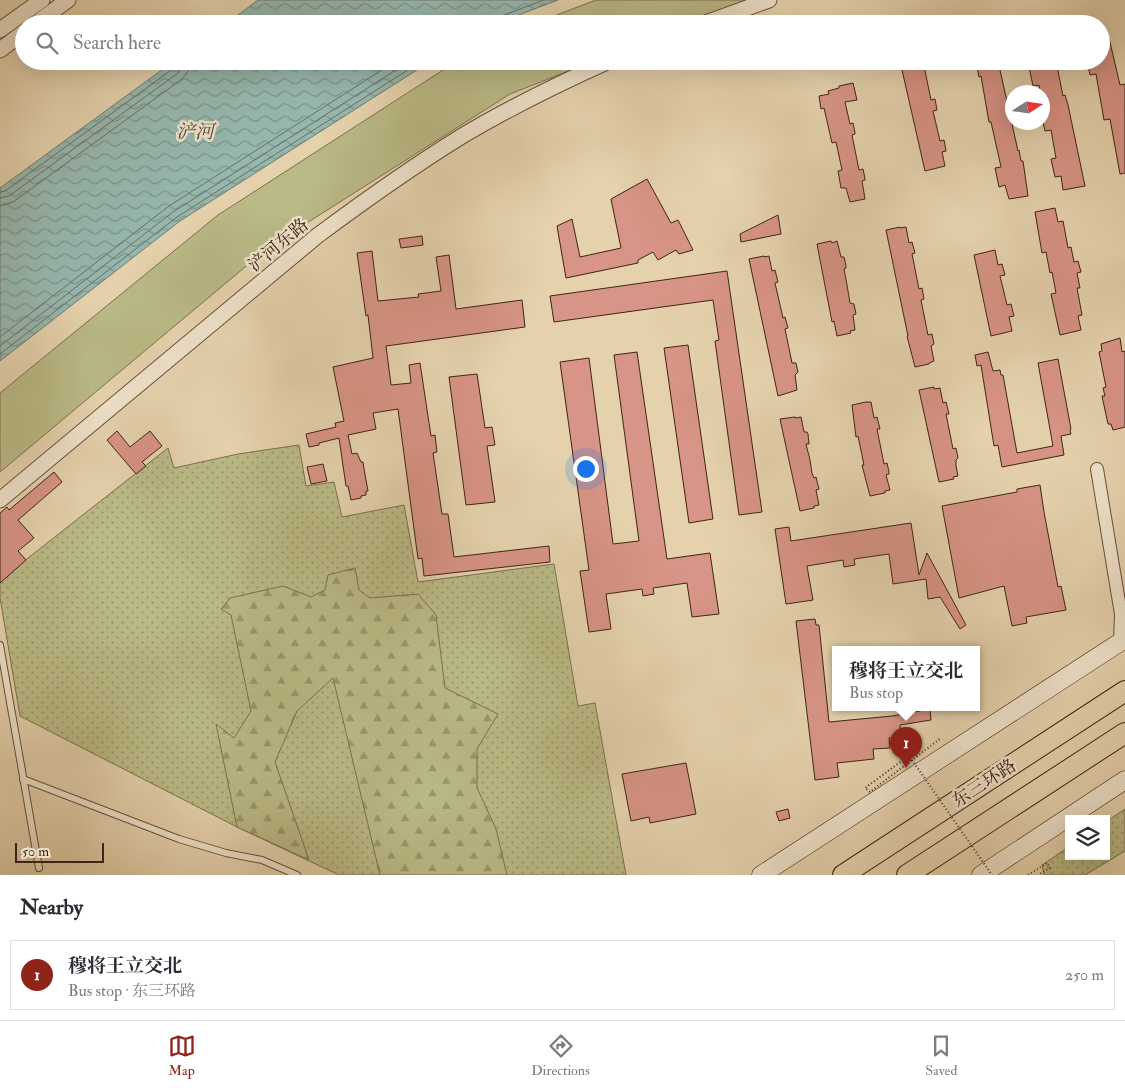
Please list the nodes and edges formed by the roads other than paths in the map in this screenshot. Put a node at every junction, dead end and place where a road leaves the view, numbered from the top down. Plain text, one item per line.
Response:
1 (42, 0) edge
2 (68, 0) edge
3 (768, 0) edge
4 (21, 15) edge
5 (47, 15) edge
6 (727, 15) edge
7 (15, 19) edge
8 (0, 30) edge
9 (15, 39) edge
10 (0, 50) edge
11 (590, 70) edge
12 (1097, 469) dead end
13 (0, 500) edge
14 (1122, 641) edge
15 (0, 645) edge
16 (1125, 691) edge
17 (1125, 733) edge
18 (23, 779) junction
19 (1125, 780) edge
20 (39, 868) dead end
21 (297, 875) edge
22 (761, 875) edge
23 (843, 875) edge
24 (907, 875) edge
25 (981, 875) edge

1 - 4 street
2 - 5 street
3 - 6 street
7 - 8 street
9 - 10 street
11 - 13 street, 浐河东路
12 - 14 street
14 - 22 main road
15 - 18 lane
16 - 23 highway, 东三环路
17 - 24 highway, 东三环路
18 - 20 lane
18 - 21 lane
19 - 25 main road

